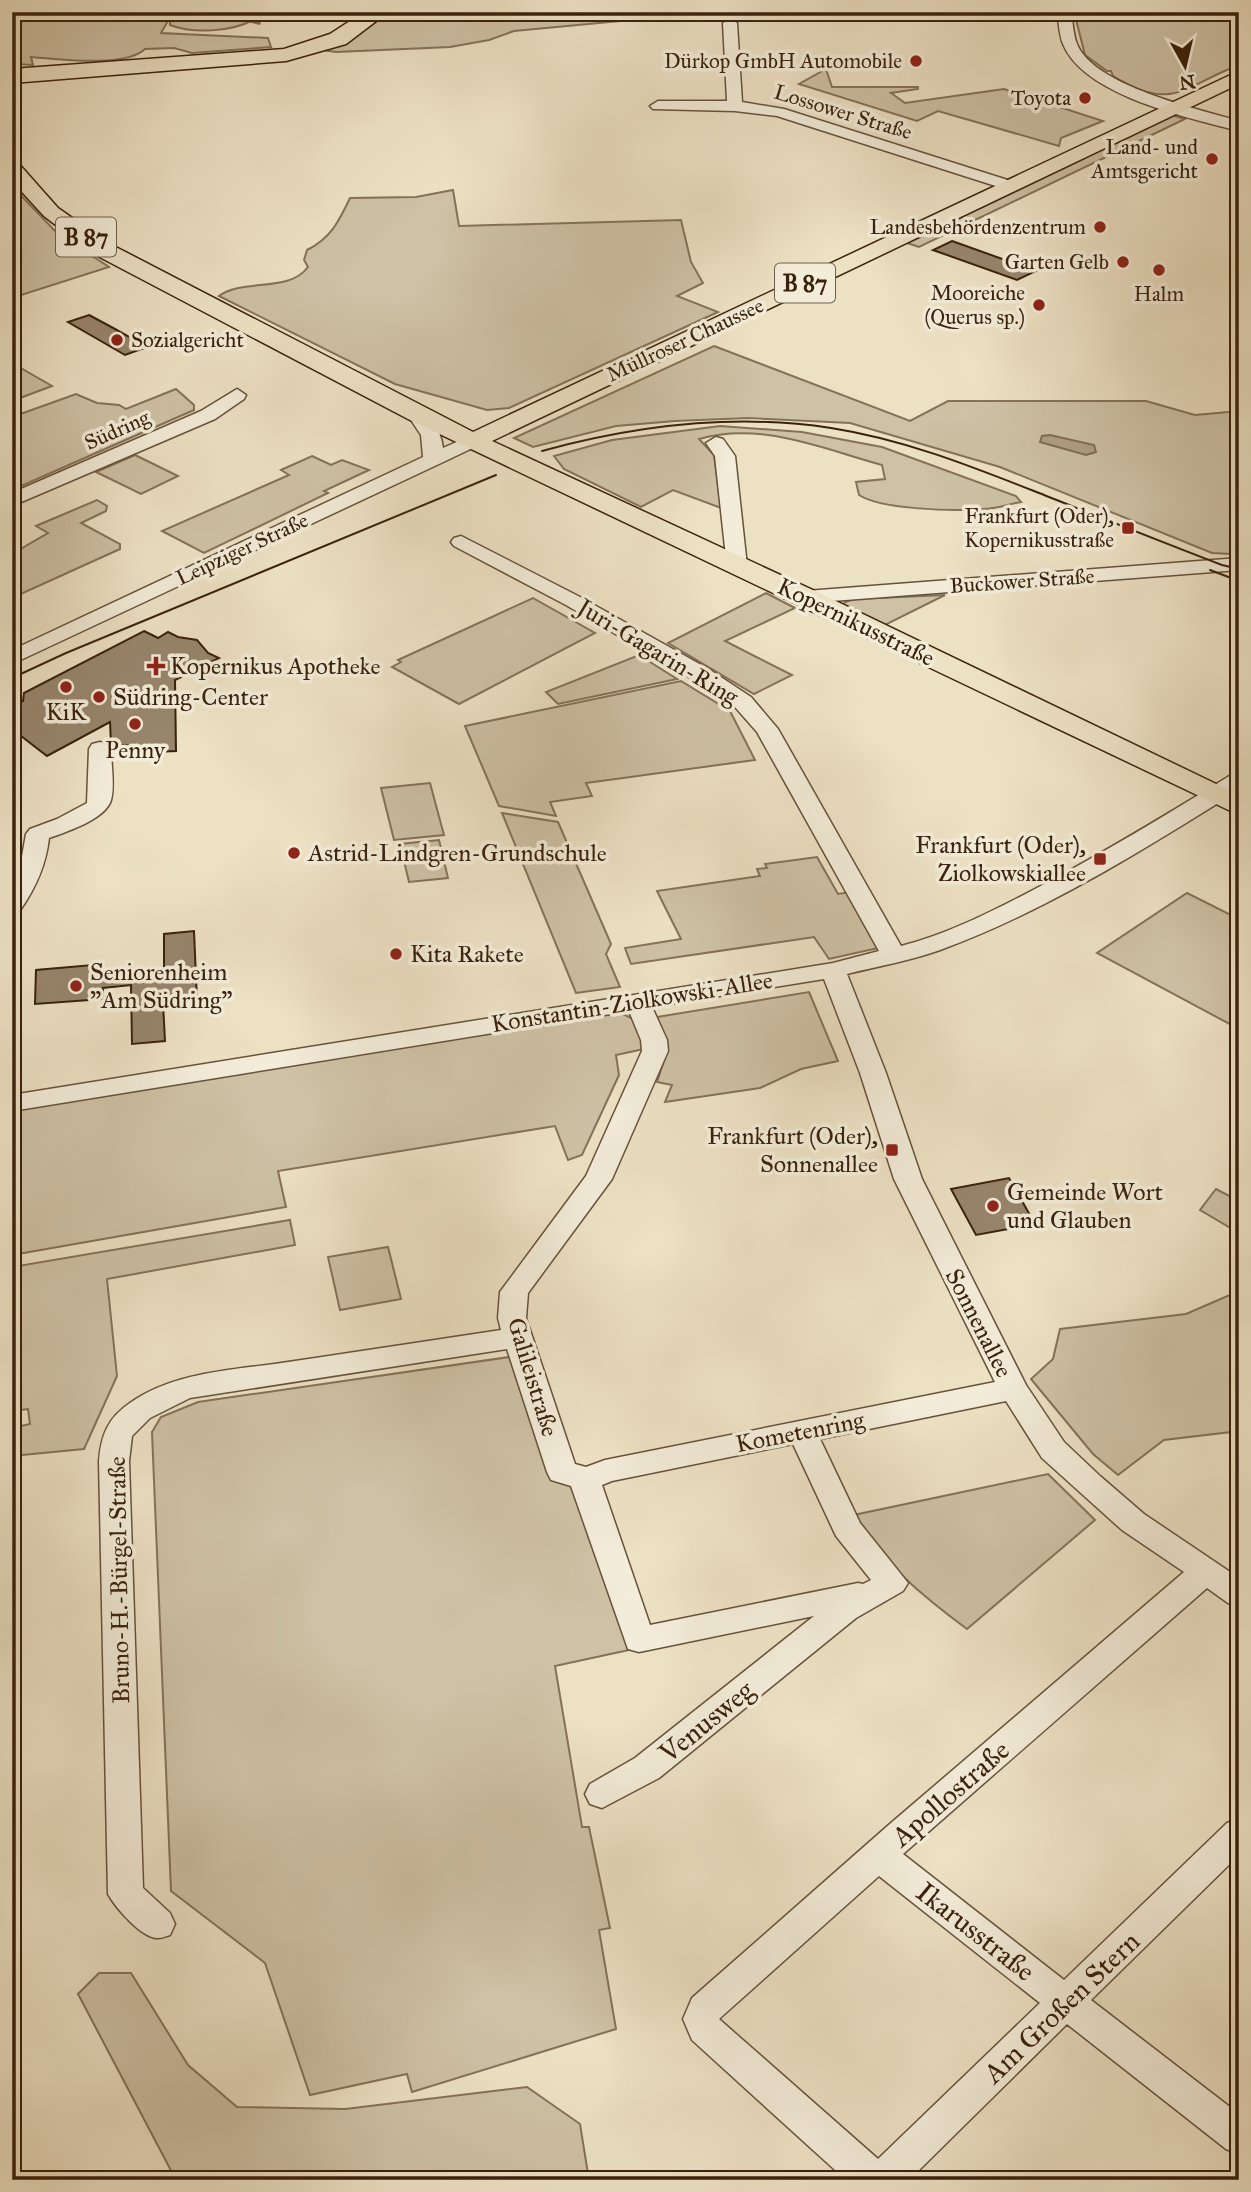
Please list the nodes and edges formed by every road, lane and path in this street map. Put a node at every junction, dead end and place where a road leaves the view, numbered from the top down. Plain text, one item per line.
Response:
1 (379, 12) edge
2 (1064, 12) edge
3 (330, 20) dead end
4 (730, 23) dead end
5 (224, 60) junction
6 (88, 68) junction
7 (12, 70) edge
8 (12, 76) edge
9 (1239, 77) edge
10 (657, 106) dead end
11 (735, 106) junction
12 (1174, 107) junction
13 (1239, 126) edge
14 (12, 168) edge
15 (1011, 186) junction
16 (237, 395) dead end
17 (416, 414) junction
18 (523, 416) junction
19 (472, 441) junction
20 (716, 443) dead end
21 (432, 460) junction
22 (12, 500) edge
23 (461, 542) dead end
24 (1239, 564) edge
25 (737, 565) junction
26 (806, 597) junction
27 (12, 658) edge
28 (100, 749) dead end
29 (1231, 794) edge
30 (12, 904) edge
31 (894, 955) junction
32 (833, 970) junction
33 (637, 1001) junction
34 (12, 1103) edge
35 (523, 1349) junction
36 (1013, 1389) junction
37 (802, 1432) junction
38 (588, 1479) junction
39 (1205, 1572) junction
40 (875, 1591) junction
41 (1239, 1594) edge
42 (780, 1611) junction
43 (804, 1641) junction
44 (602, 1794) dead end
45 (1238, 1834) edge
46 (878, 1855) junction
47 (157, 1924) dead end
48 (1066, 2003) junction
49 (1239, 2137) edge
50 (874, 2180) edge
51 (883, 2180) edge

1 - 5 highway
2 - 12 street
3 - 5 highway
4 - 11 street
5 - 6 highway
6 - 7 highway
6 - 8 highway
9 - 12 main road, Müllroser Chaussee / B 87
10 - 11 street, Lossower Straße
11 - 15 street, Lossower Straße
12 - 13 street
12 - 15 main road, Müllroser Chaussee / B 87
14 - 17 main road, B 87
15 - 18 main road, Müllroser Chaussee / B 87
16 - 22 street, Südring
17 - 18 main road, B 87
17 - 19 main road, B 87
17 - 21 street
18 - 19 main road, Müllroser Chaussee / B 87
19 - 21 street, Leipziger Straße
19 - 25 main road, Kopernikusstraße
20 - 25 street
21 - 27 street, Leipziger Straße
23 - 31 street, Juri-Gagarin-Ring
24 - 26 street, Buckower Straße
25 - 26 main road, Kopernikusstraße
26 - 29 main road, Kopernikusstraße
28 - 30 street
29 - 31 street, Konstantin-Ziolkowski-Allee
31 - 32 street, Konstantin-Ziolkowski-Allee
32 - 33 street, Konstantin-Ziolkowski-Allee
32 - 36 street, Sonnenallee
33 - 34 street, Konstantin-Ziolkowski-Allee
33 - 35 street, Galileistraße
35 - 38 street, Galileistraße
35 - 47 street, Bruno-H.-Bürgel-Straße
36 - 37 street, Kometenring
36 - 39 street, Sonnenallee
37 - 38 street, Kometenring
37 - 40 street
38 - 42 street
39 - 41 street, Sonnenallee
39 - 46 street, Apollostraße
40 - 42 street
40 - 43 street, Venusweg
42 - 43 street
43 - 44 street, Venusweg
45 - 48 street, Am Großen Stern
46 - 48 street, Ikarusstraße
46 - 50 street, Apollostraße
48 - 49 street, Ikarusstraße
48 - 51 street, Am Großen Stern

